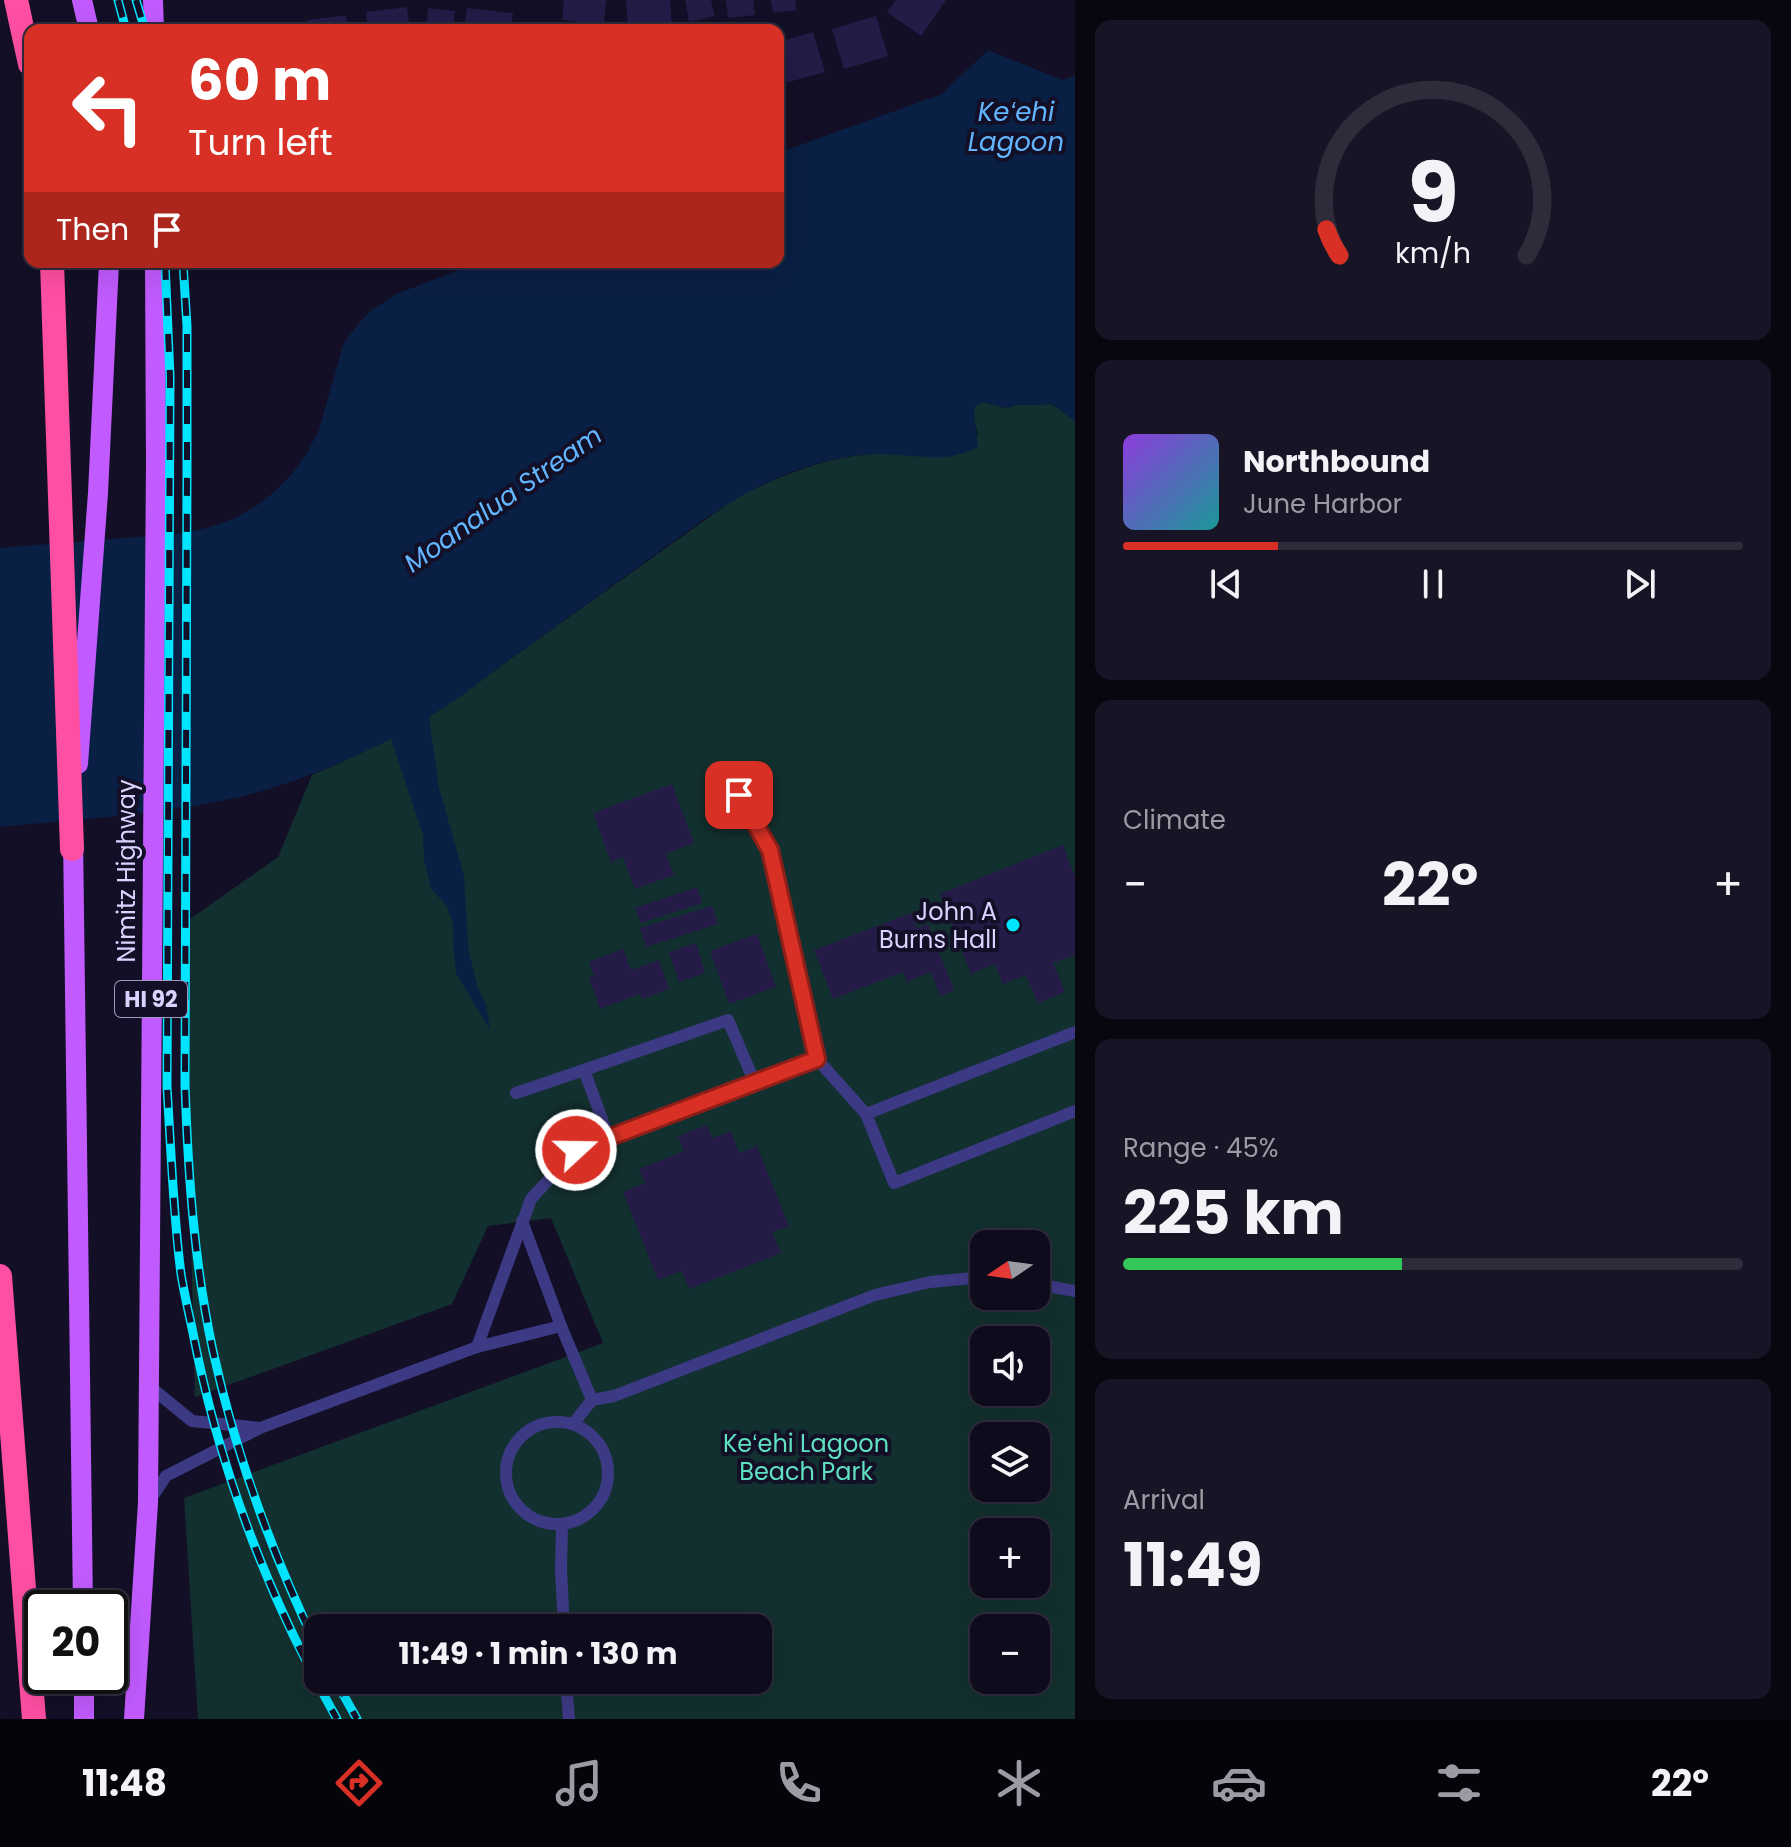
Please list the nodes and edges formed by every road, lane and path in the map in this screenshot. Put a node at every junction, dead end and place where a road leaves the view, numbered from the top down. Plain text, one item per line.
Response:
1 (16, 0) edge
2 (82, 0) edge
3 (153, 0) edge
4 (88, 24) edge
5 (154, 24) edge
6 (24, 37) edge
7 (52, 268) edge
8 (109, 268) edge
9 (155, 268) edge
10 (739, 795) dead end
11 (72, 849) junction
12 (1075, 1032) edge
13 (817, 1059) junction
14 (584, 1070) junction
15 (755, 1083) junction
16 (516, 1093) dead end
17 (1075, 1111) edge
18 (866, 1114) junction
19 (609, 1138) junction
20 (522, 1221) junction
21 (0, 1276) edge
22 (970, 1278) edge
23 (1050, 1287) edge
24 (1075, 1291) edge
25 (561, 1326) junction
26 (477, 1347) junction
27 (148, 1385) junction
28 (592, 1400) junction
29 (573, 1424) junction
30 (260, 1428) junction
31 (148, 1503) junction
32 (562, 1524) junction
33 (83, 1590) edge
34 (563, 1614) edge
35 (84, 1694) edge
36 (567, 1694) edge
37 (34, 1719) edge
38 (84, 1719) edge
39 (134, 1719) edge
40 (569, 1719) edge

1 - 6 highway
2 - 4 main road
3 - 5 main road
7 - 11 highway
8 - 11 main road
9 - 27 main road, Nimitz Highway / HI 92
10 - 13 lane
11 - 33 main road
12 - 18 lane
13 - 15 lane
13 - 18 lane
14 - 15 lane
14 - 16 lane
14 - 19 lane
15 - 19 lane
17 - 18 lane
19 - 20 lane
20 - 25 lane
20 - 26 lane
21 - 37 highway
22 - 28 lane
23 - 24 lane
25 - 26 lane
25 - 28 lane
26 - 30 lane
27 - 30 lane
27 - 31 main road, Nimitz Highway / HI 92
28 - 29 lane
29 - 32 lane
29 - 32 lane
30 - 31 lane
31 - 39 main road, Nimitz Highway / HI 92
32 - 34 lane
35 - 38 main road
36 - 40 lane

